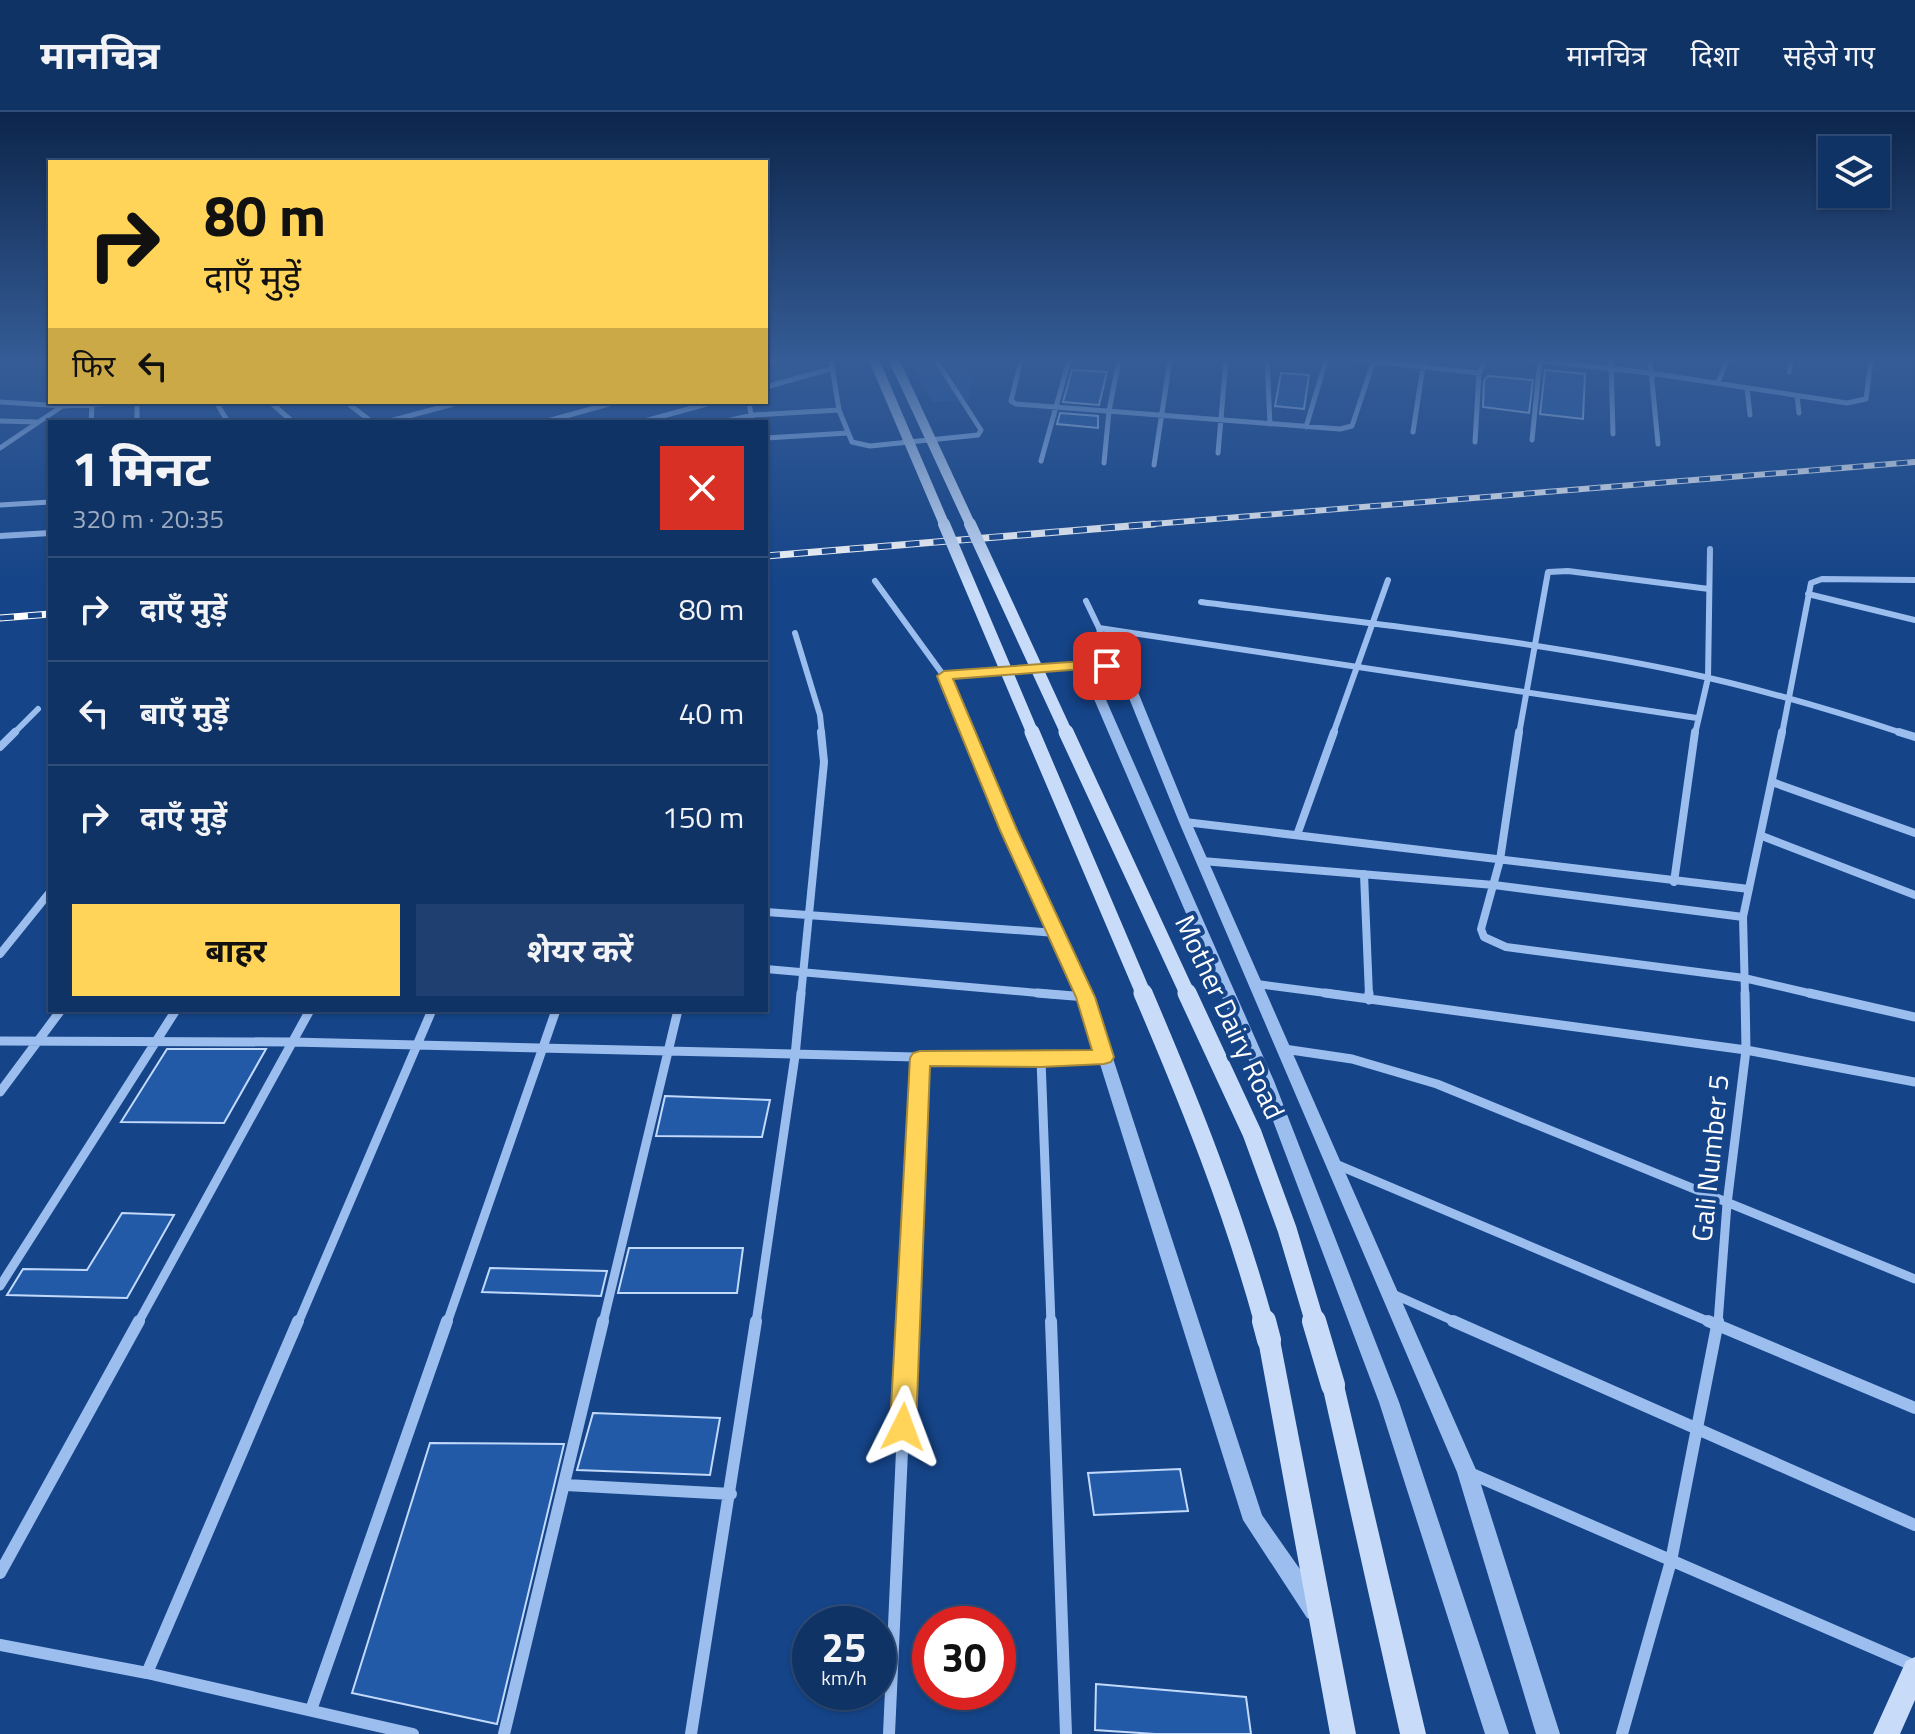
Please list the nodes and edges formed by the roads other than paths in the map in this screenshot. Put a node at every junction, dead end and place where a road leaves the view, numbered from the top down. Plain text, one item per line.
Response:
1 (18, 436) edge
2 (804, 436) edge
3 (849, 436) edge
4 (906, 436) edge
5 (929, 436) edge
6 (971, 436) edge
7 (1048, 436) edge
8 (1107, 436) edge
9 (1159, 436) edge
10 (1220, 436) edge
11 (1475, 436) edge
12 (1532, 436) edge
13 (1657, 436) edge
14 (768, 438) edge
15 (1532, 440) dead end
16 (1475, 442) dead end
17 (1658, 444) dead end
18 (0, 448) edge
19 (1218, 453) dead end
20 (1041, 461) dead end
21 (1104, 463) dead end
22 (1154, 465) dead end
23 (48, 502) edge
24 (0, 505) edge
25 (48, 533) edge
26 (0, 536) edge
27 (1710, 549) dead end
28 (1388, 580) dead end
29 (1915, 580) edge
30 (875, 581) dead end
31 (1709, 589) junction
32 (1808, 594) junction
33 (1086, 601) dead end
34 (1201, 602) dead end
35 (1915, 620) edge
36 (1372, 625) junction
37 (1099, 628) junction
38 (795, 633) dead end
39 (1533, 646) junction
40 (1357, 668) junction
41 (1113, 672) junction
42 (944, 676) junction
43 (1708, 678) junction
44 (1525, 694) junction
45 (1788, 700) junction
46 (38, 709) dead end
47 (1697, 718) junction
48 (1915, 737) edge
49 (0, 747) edge
50 (1772, 782) junction
51 (1185, 822) junction
52 (1915, 833) edge
53 (1297, 835) junction
54 (1762, 836) junction
55 (1500, 860) junction
56 (1202, 861) junction
57 (1364, 874) junction
58 (1674, 882) junction
59 (1494, 885) junction
60 (1749, 889) junction
61 (48, 894) edge
62 (1915, 895) edge
63 (768, 912) edge
64 (807, 916) junction
65 (1743, 917) junction
66 (1056, 933) junction
67 (0, 954) edge
68 (768, 969) edge
69 (804, 973) junction
70 (1744, 978) junction
71 (1257, 984) junction
72 (1086, 997) junction
73 (1369, 1000) junction
74 (60, 1012) edge
75 (175, 1012) edge
76 (309, 1012) edge
77 (431, 1012) edge
78 (555, 1012) edge
79 (678, 1012) edge
80 (1915, 1017) edge
81 (0, 1041) edge
82 (37, 1042) junction
83 (154, 1042) junction
84 (292, 1042) junction
85 (415, 1047) junction
86 (541, 1047) junction
87 (1283, 1049) junction
88 (1746, 1050) junction
89 (668, 1052) junction
90 (795, 1056) junction
91 (1104, 1057) junction
92 (920, 1058) junction
93 (1041, 1060) junction
94 (1915, 1082) edge
95 (0, 1092) edge
96 (1333, 1162) junction
97 (1727, 1204) junction
98 (1915, 1279) edge
99 (0, 1286) edge
100 (1389, 1292) junction
101 (1718, 1325) junction
102 (1915, 1408) edge
103 (1697, 1429) junction
104 (1467, 1472) junction
105 (566, 1485) junction
106 (731, 1494) junction
107 (1915, 1525) edge
108 (1671, 1561) junction
109 (0, 1573) edge
110 (1324, 1623) junction
111 (0, 1645) edge
112 (1915, 1668) edge
113 (147, 1673) junction
114 (311, 1710) junction
115 (413, 1734) edge
116 (504, 1734) edge
117 (691, 1734) edge
118 (889, 1734) edge
119 (1066, 1734) edge
120 (1343, 1734) edge
121 (1413, 1734) edge
122 (1497, 1734) edge
123 (1548, 1734) edge
124 (1622, 1734) edge
125 (1886, 1734) edge

1 - 18 street
2 - 14 street
3 - 6 street
4 - 110 main road, bridge
5 - 121 main road, Mother Dairy Road, bridge
7 - 20 street
8 - 21 street
9 - 22 street
10 - 19 street
11 - 16 street
12 - 15 street
13 - 17 street
23 - 24 street
25 - 26 street
27 - 31 street
28 - 36 street
29 - 32 street, Gali Number 5
30 - 42 street
31 - 39 street
31 - 43 street
32 - 35 street
32 - 45 street, Gali Number 5
33 - 37 street
34 - 36 street
36 - 39 street
36 - 40 street
37 - 40 street
37 - 41 street
38 - 64 street
39 - 43 street
39 - 44 street
40 - 44 street
40 - 53 street
41 - 42 street
41 - 51 street
41 - 122 street
42 - 66 street
43 - 45 street
43 - 47 street
44 - 47 street
44 - 55 street
45 - 48 street
45 - 50 street, Gali Number 5
46 - 49 street
47 - 58 street
50 - 52 street
50 - 54 street, Gali Number 5
51 - 53 street
51 - 56 street
53 - 55 street
54 - 60 street, Gali Number 5
54 - 62 street
55 - 58 street
55 - 59 street
56 - 57 street
56 - 71 street
57 - 59 street
57 - 73 street
58 - 60 street
59 - 65 street
59 - 70 street
60 - 65 street, Gali Number 5
61 - 67 street
63 - 64 street
64 - 66 street
64 - 69 street
65 - 70 street, Gali Number 5
66 - 72 street
68 - 69 street
69 - 72 street
69 - 90 street
70 - 80 street
70 - 88 street, Gali Number 5
71 - 73 street
71 - 87 street
72 - 91 street
73 - 88 street
74 - 82 street
75 - 83 street
76 - 84 street
77 - 85 street
78 - 86 street
79 - 89 street
81 - 82 street
82 - 83 street
82 - 95 street
83 - 84 street
83 - 99 street
84 - 85 street
84 - 109 street
85 - 86 street
85 - 113 street
86 - 89 street
86 - 114 street
87 - 96 street
87 - 97 street
88 - 94 street
88 - 97 street, Gali Number 5
89 - 90 street
89 - 105 street
90 - 92 street
90 - 106 street
91 - 93 street
91 - 110 street
92 - 93 street
92 - 118 street
93 - 119 street
96 - 100 street
96 - 101 street
97 - 98 street
97 - 101 street, Gali Number 5
100 - 103 street
100 - 104 street
101 - 102 street
101 - 103 street, Gali Number 5
103 - 107 street
103 - 108 street, Gali Number 5
104 - 108 street
104 - 123 street
105 - 106 street
105 - 116 street
106 - 117 street
108 - 112 street
108 - 124 street, Gali Number 5
110 - 120 main road
111 - 113 street
112 - 125 main road
113 - 114 street
114 - 115 street

